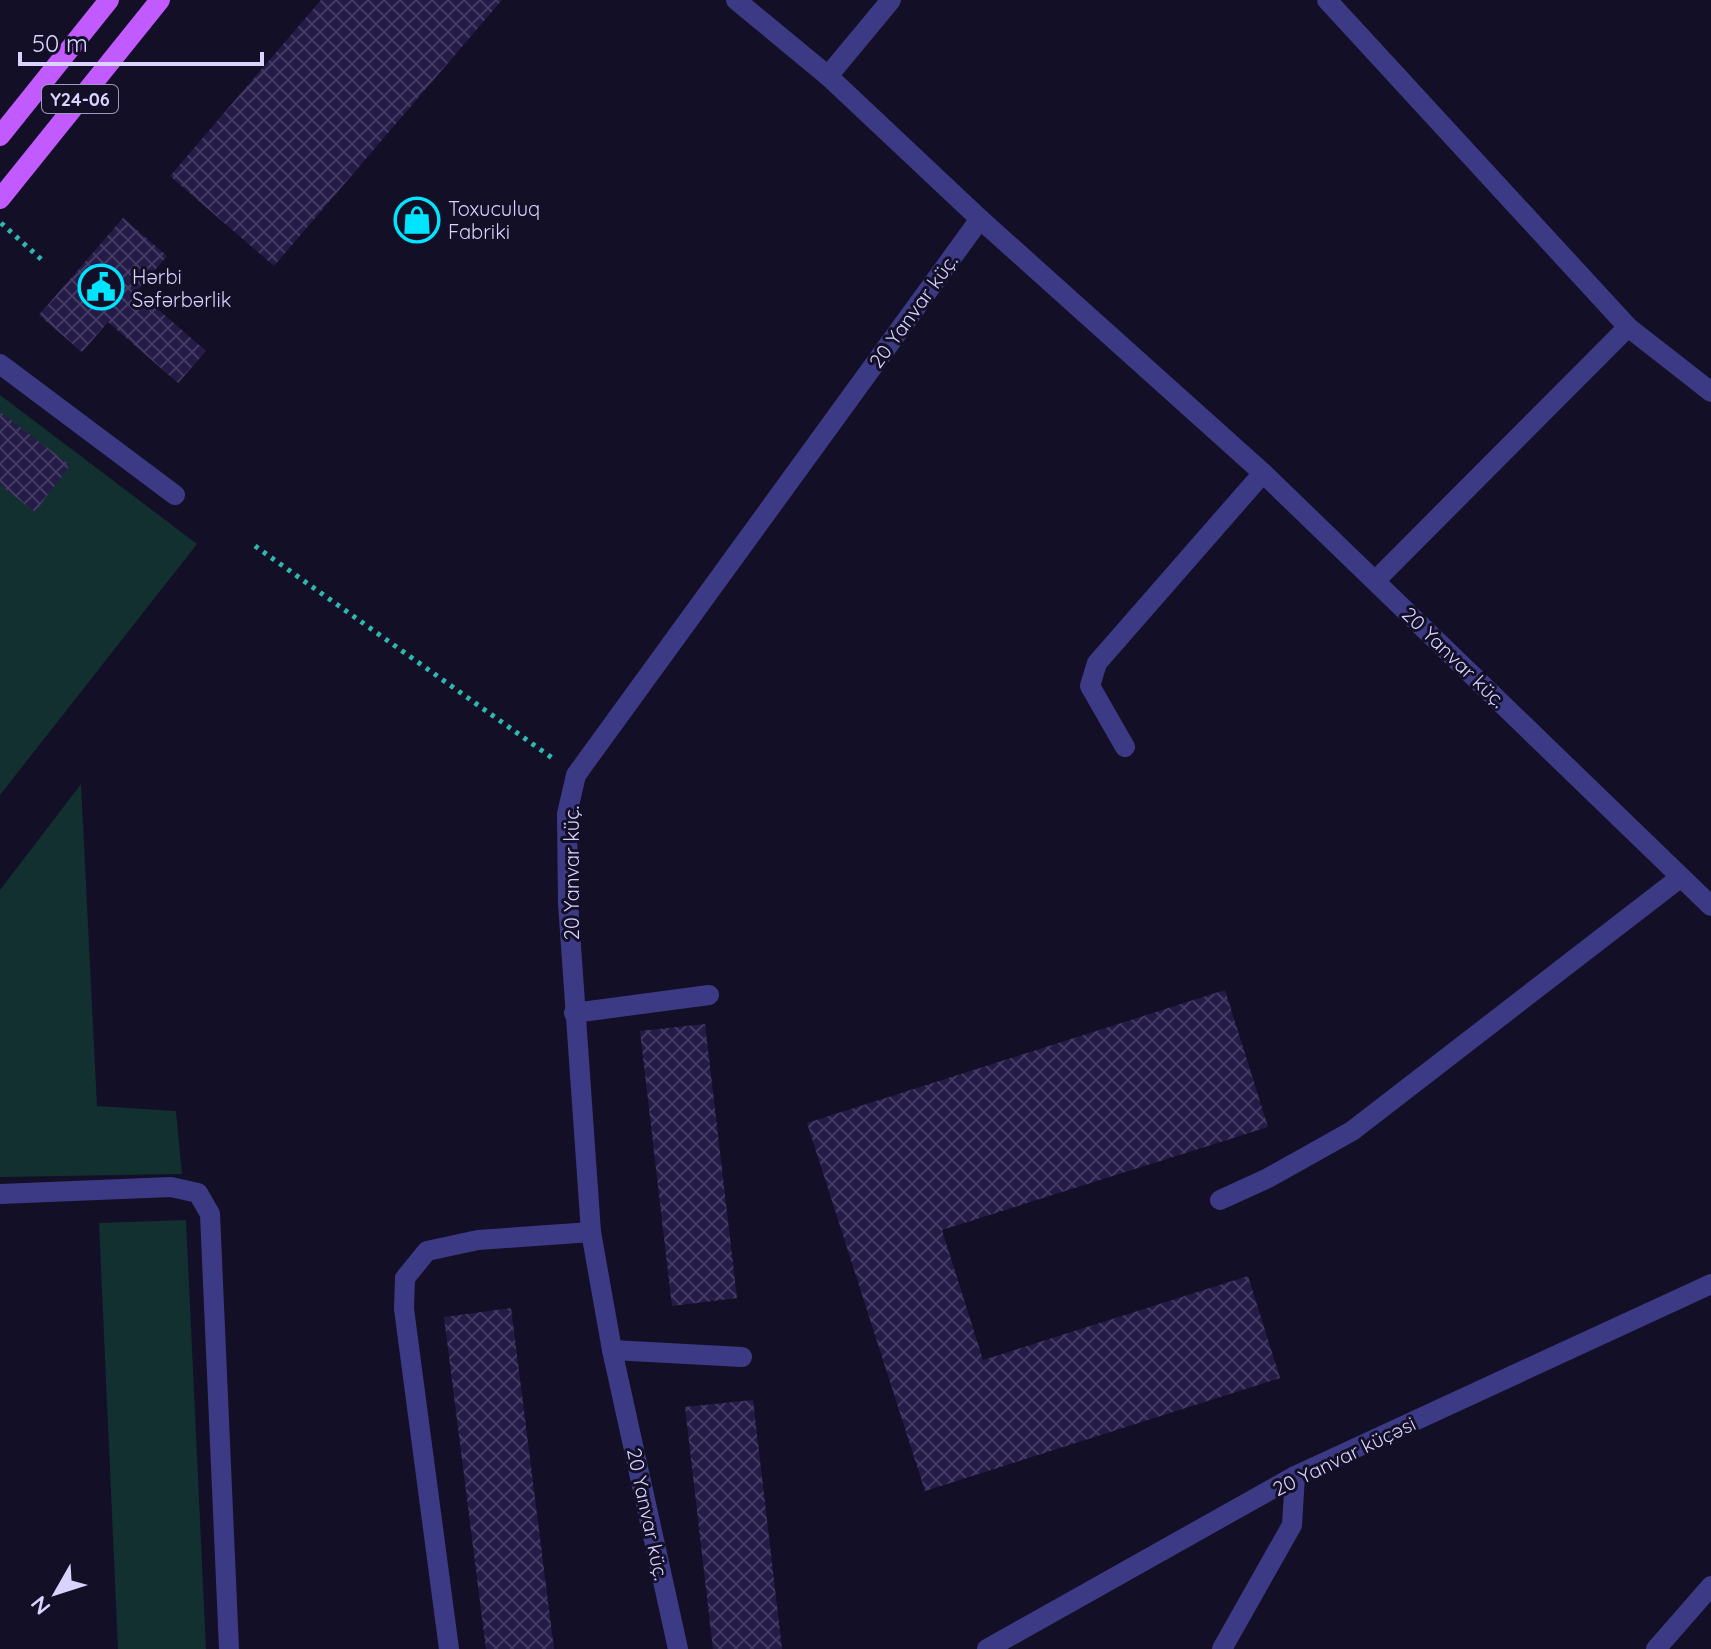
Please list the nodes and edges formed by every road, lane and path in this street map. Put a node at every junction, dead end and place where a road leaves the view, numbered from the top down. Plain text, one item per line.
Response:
1 (109, 0) edge
2 (160, 0) edge
3 (736, 0) edge
4 (891, 0) edge
5 (1327, 0) edge
6 (828, 76) junction
7 (0, 136) edge
8 (0, 199) edge
9 (980, 219) junction
10 (0, 223) edge
11 (42, 260) dead end
12 (1628, 327) junction
13 (0, 364) edge
14 (1711, 392) edge
15 (1263, 473) junction
16 (175, 495) dead end
17 (255, 546) dead end
18 (1375, 581) junction
19 (1125, 747) dead end
20 (576, 775) junction
21 (1681, 877) junction
22 (1711, 906) edge
23 (709, 995) dead end
24 (574, 1013) junction
25 (0, 1194) edge
26 (1220, 1200) dead end
27 (591, 1232) junction
28 (1711, 1284) edge
29 (612, 1350) junction
30 (742, 1357) dead end
31 (1295, 1476) junction
32 (1711, 1586) edge
33 (229, 1649) edge
34 (449, 1649) edge
35 (678, 1649) edge
36 (987, 1649) edge
37 (1222, 1649) edge
38 (1656, 1649) edge

1 - 7 main road, Y24-06
2 - 8 main road, Y24-06
3 - 6 street, 20 Yanvar küç.
4 - 6 street
5 - 12 street
6 - 9 street, 20 Yanvar küç.
9 - 15 street, 20 Yanvar küç.
9 - 20 street, 20 Yanvar küç.
10 - 11 path
12 - 14 street
12 - 18 street
13 - 16 street
15 - 18 street, 20 Yanvar küç.
15 - 19 street
17 - 20 path
18 - 21 street, 20 Yanvar küç.
20 - 24 street, 20 Yanvar küç.
21 - 22 street, 20 Yanvar küç.
21 - 26 street
23 - 24 street
24 - 27 street, 20 Yanvar küç.
25 - 33 street
27 - 29 street, 20 Yanvar küç.
27 - 34 street
28 - 31 street, 20 Yanvar küçəsi
29 - 30 street
29 - 35 street, 20 Yanvar küç.
31 - 36 street, 20 Yanvar küçəsi
31 - 37 street
32 - 38 street

